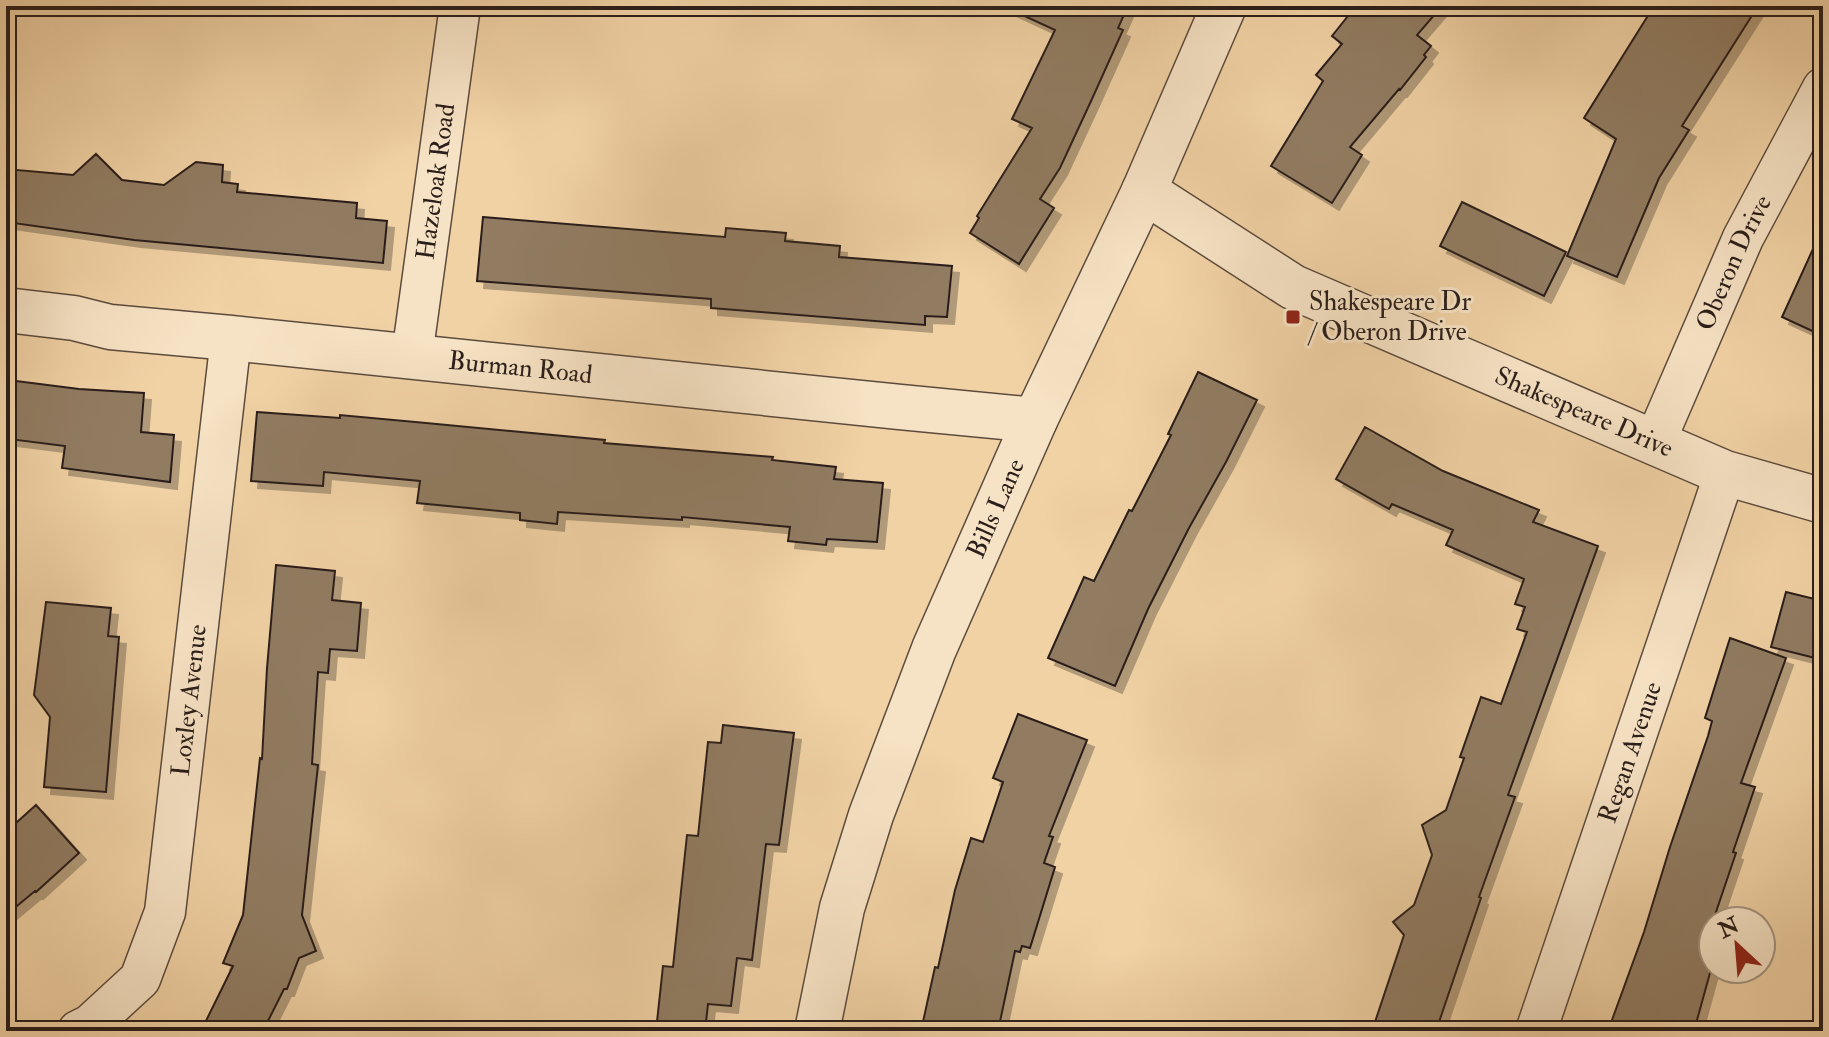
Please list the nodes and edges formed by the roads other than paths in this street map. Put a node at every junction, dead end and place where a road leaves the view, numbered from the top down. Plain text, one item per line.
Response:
1 (460, 6) edge
2 (1224, 6) edge
3 (1823, 88) edge
4 (1144, 191) junction
5 (6, 310) edge
6 (231, 338) junction
7 (412, 356) junction
8 (1035, 420) junction
9 (1654, 444) junction
10 (1725, 473) junction
11 (1823, 501) edge
12 (78, 1031) edge
13 (817, 1031) edge
14 (1536, 1031) edge

1 - 7 street, Hazeloak Road
2 - 4 street, Bills Lane
3 - 9 street, Oberon Drive
4 - 8 street, Bills Lane
4 - 9 street, Shakespeare Drive
5 - 6 street, Burman Road
6 - 7 street, Burman Road
6 - 12 street, Loxley Avenue
7 - 8 street, Burman Road
8 - 13 street, Bills Lane
9 - 10 street, Shakespeare Drive
10 - 11 street, Shakespeare Drive
10 - 14 street, Regan Avenue

